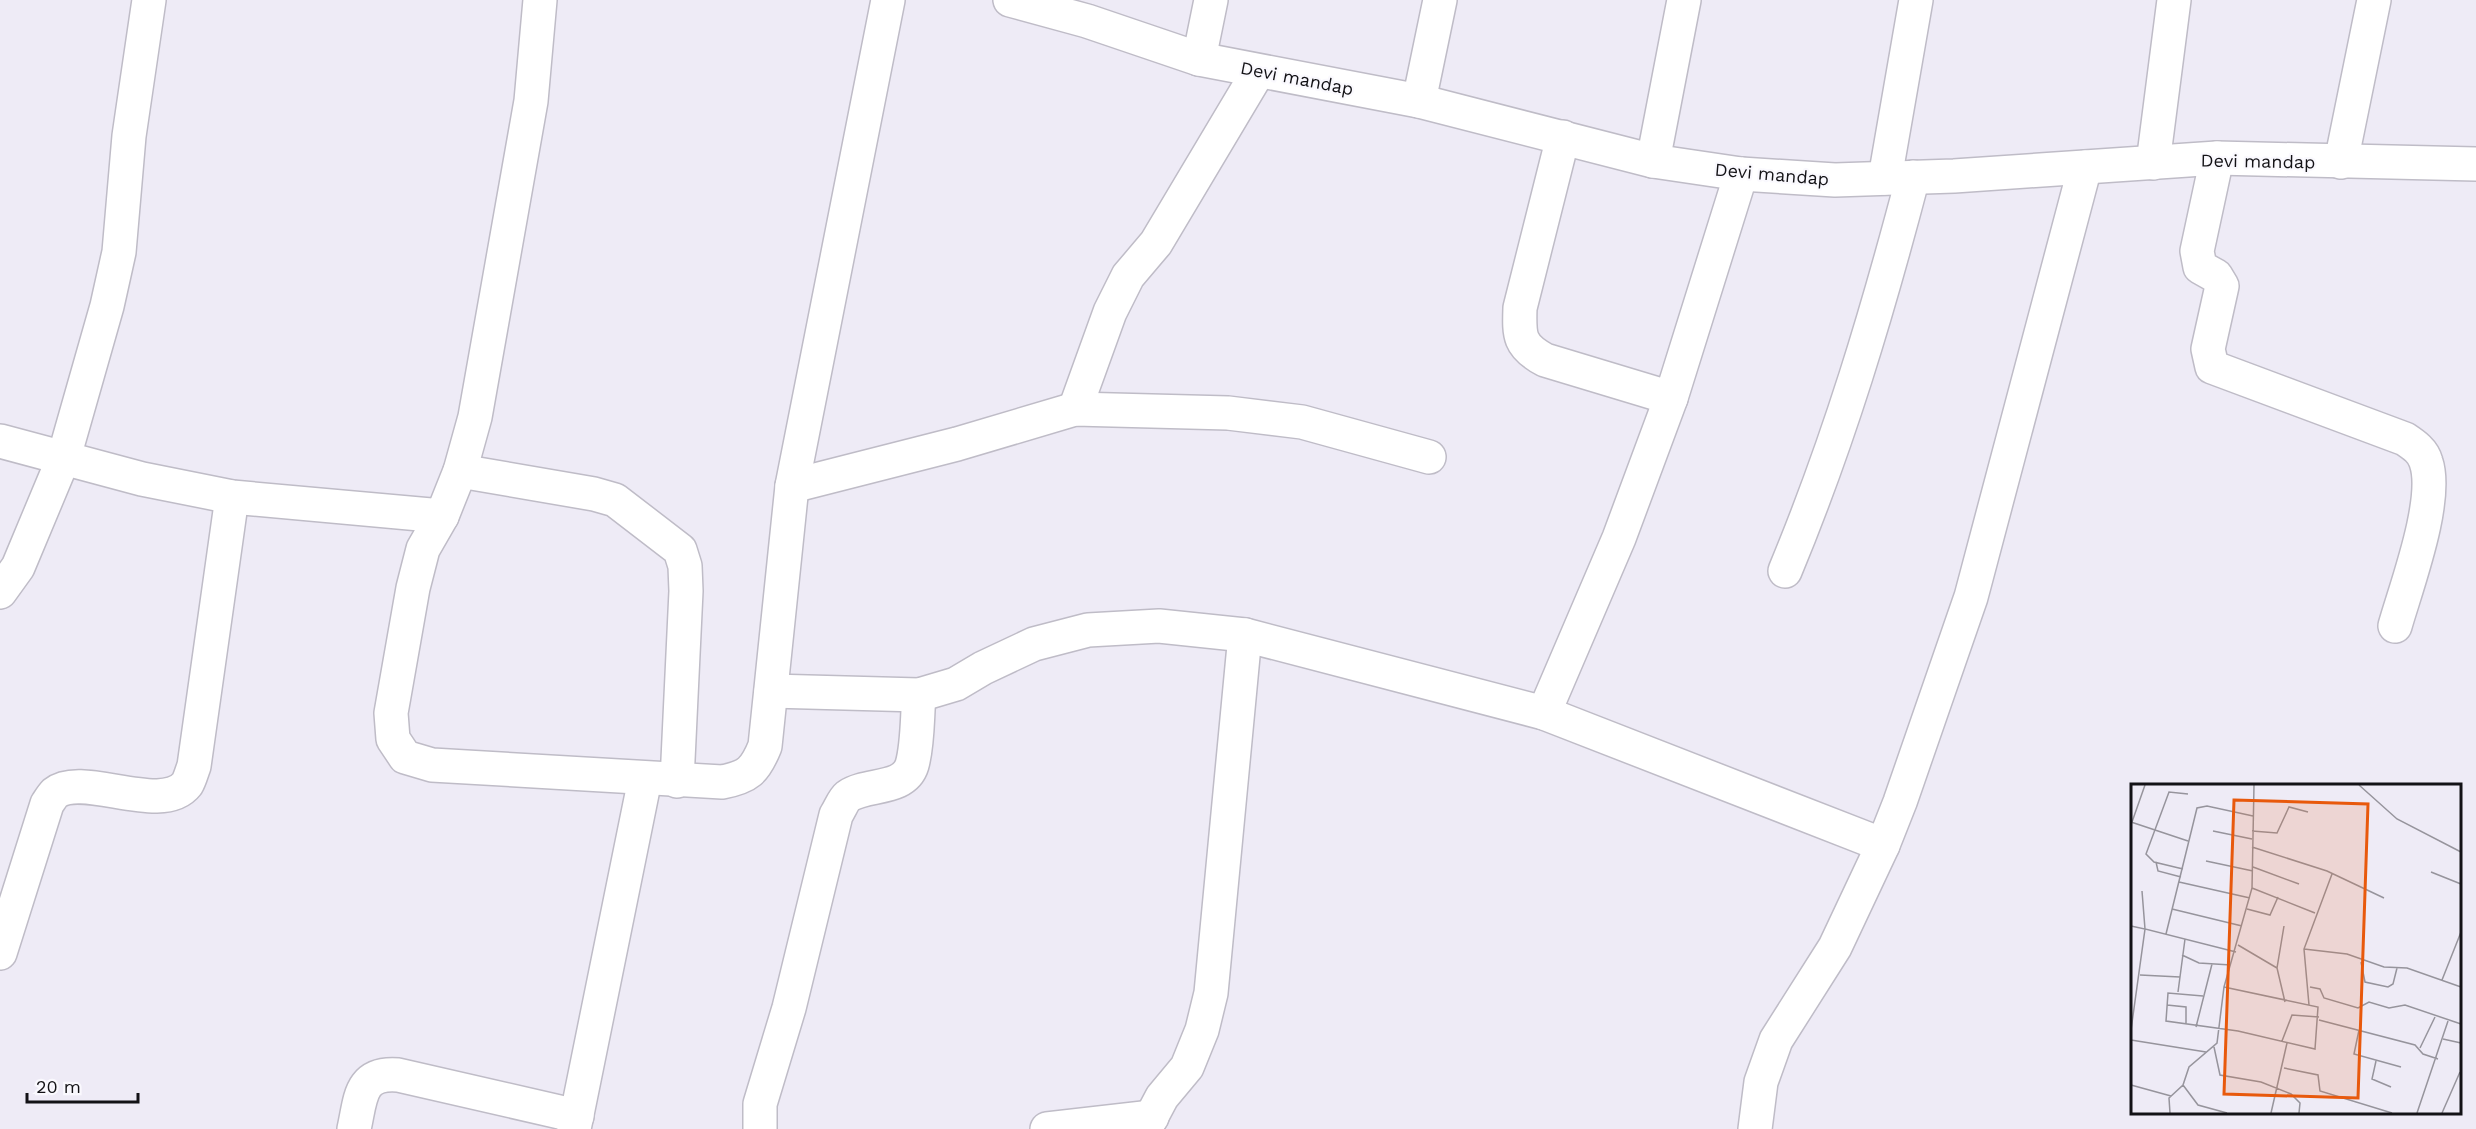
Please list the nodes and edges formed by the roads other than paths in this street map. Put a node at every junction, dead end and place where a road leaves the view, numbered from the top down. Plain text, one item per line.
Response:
1 (149, 0) edge
2 (540, 0) edge
3 (888, 0) edge
4 (1010, 0) edge
5 (1211, 0) edge
6 (1440, 0) edge
7 (1684, 0) edge
8 (1916, 0) edge
9 (2174, 0) edge
10 (2374, 0) edge
11 (1087, 10) edge
12 (1199, 58) junction
13 (1258, 72) junction
14 (1419, 101) junction
15 (1563, 137) junction
16 (2217, 158) junction
17 (1653, 161) junction
18 (2342, 162) junction
19 (2153, 163) junction
20 (2476, 164) edge
21 (2085, 167) junction
22 (1741, 174) junction
23 (1899, 178) junction
24 (1671, 398) junction
25 (1075, 409) junction
26 (0, 441) edge
27 (64, 457) junction
28 (1429, 457) dead end
29 (460, 471) junction
30 (792, 486) junction
31 (232, 497) junction
32 (442, 516) junction
33 (1785, 571) dead end
34 (0, 592) edge
35 (2395, 626) dead end
36 (1245, 635) junction
37 (771, 691) junction
38 (919, 695) junction
39 (1544, 713) junction
40 (645, 779) junction
41 (677, 781) junction
42 (1883, 845) junction
43 (0, 953) edge
44 (576, 1123) edge
45 (1149, 1123) edge
46 (354, 1129) edge
47 (760, 1129) edge
48 (1047, 1129) edge
49 (1755, 1129) edge

1 - 27 street
2 - 29 street
3 - 30 street
4 - 11 street, Devi mandap
5 - 12 street
6 - 14 street
7 - 17 street
8 - 23 street
9 - 19 street
10 - 18 street
11 - 12 street, Devi mandap
12 - 13 street, Devi mandap
13 - 14 street, Devi mandap
13 - 25 street
14 - 15 street, Devi mandap
15 - 17 street, Devi mandap
15 - 24 street
16 - 18 street, Devi mandap
16 - 19 street, Devi mandap
16 - 35 street
17 - 22 street, Devi mandap
18 - 20 street, Devi mandap
19 - 21 street, Devi mandap
21 - 23 street, Devi mandap
21 - 42 street
22 - 23 street, Devi mandap
22 - 24 street
23 - 33 street
24 - 39 street
25 - 28 street
25 - 30 street
26 - 27 street
27 - 31 street
27 - 34 street
29 - 32 street
29 - 41 street
30 - 37 street
31 - 32 street
31 - 43 street
32 - 40 street
36 - 38 street
36 - 39 street
36 - 45 street
37 - 38 street
37 - 41 street
38 - 47 street
39 - 42 street
40 - 41 street
40 - 44 street
42 - 49 street
44 - 46 street
45 - 48 street

